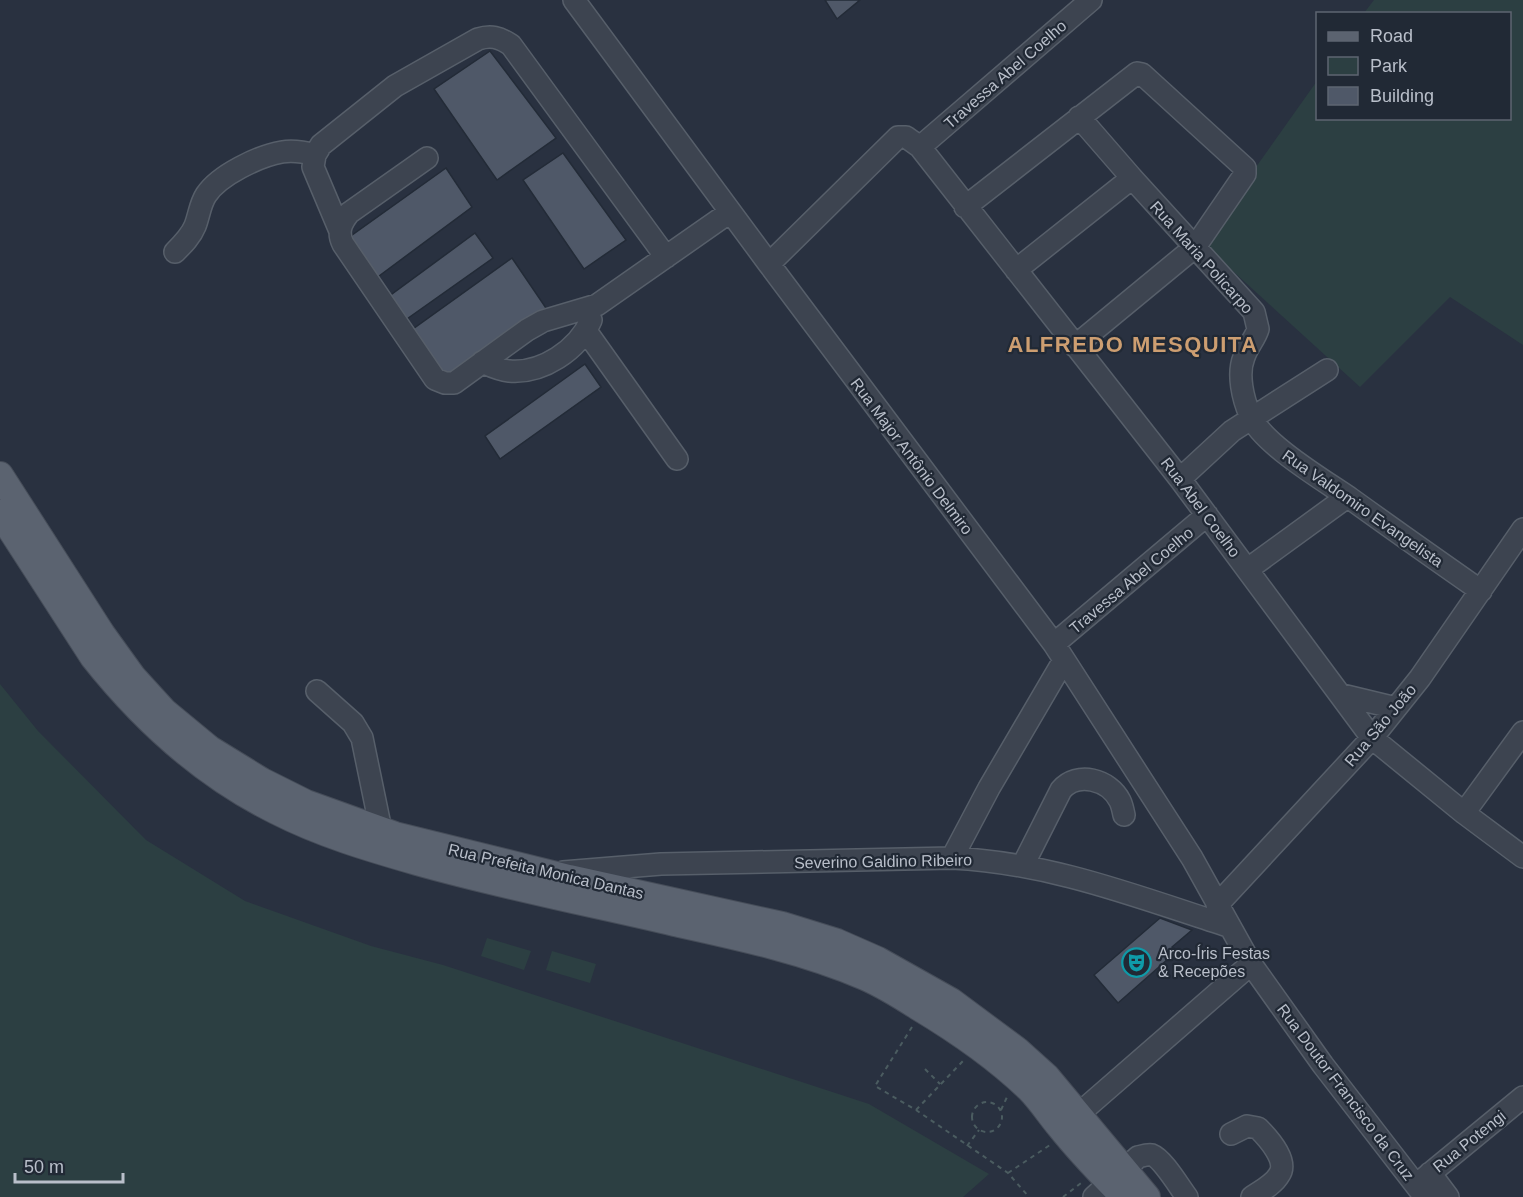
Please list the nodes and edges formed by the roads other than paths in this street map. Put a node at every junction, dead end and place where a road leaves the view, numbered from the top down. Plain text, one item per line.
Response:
1 (574, 0) edge
2 (1090, 0) edge
3 (1079, 117) junction
4 (920, 147) junction
5 (315, 155) junction
6 (427, 158) dead end
7 (1132, 178) junction
8 (965, 207) junction
9 (730, 212) junction
10 (339, 231) junction
11 (1195, 247) junction
12 (175, 252) dead end
13 (666, 257) junction
14 (769, 264) junction
15 (1016, 270) junction
16 (597, 305) junction
17 (586, 331) junction
18 (1076, 346) junction
19 (482, 362) junction
20 (1327, 370) dead end
21 (1251, 417) junction
22 (676, 459) dead end
23 (0, 476) edge
24 (1180, 479) junction
25 (1347, 497) junction
26 (0, 513) edge
27 (1207, 515) junction
28 (1523, 529) edge
29 (1248, 569) junction
30 (1481, 591) junction
31 (1059, 652) junction
32 (317, 691) dead end
33 (1342, 695) junction
34 (1396, 708) junction
35 (1523, 732) edge
36 (1372, 738) junction
37 (1464, 813) junction
38 (1124, 815) dead end
39 (381, 831) junction
40 (1523, 857) edge
41 (952, 858) junction
42 (1023, 865) junction
43 (547, 884) junction
44 (1217, 905) junction
45 (1228, 926) junction
46 (1251, 964) junction
47 (1523, 1098) edge
48 (1065, 1128) junction
49 (1231, 1134) dead end
50 (1108, 1185) edge
51 (1424, 1185) edge
52 (1147, 1197) edge
53 (1187, 1197) edge
54 (1252, 1197) edge
55 (1448, 1197) edge

1 - 9 street, Rua Major Antônio Delmiro
2 - 4 street, Travessa Abel Coelho
3 - 7 street, Rua Maria Policarpo
3 - 8 street
3 - 11 street
4 - 8 street, Rua Abel Coelho
4 - 14 street, Rua Abel Coelho
5 - 10 street
5 - 12 street
5 - 13 street
6 - 10 street
7 - 11 street, Rua Maria Policarpo
7 - 15 street
8 - 15 street, Rua Abel Coelho
9 - 13 street
9 - 14 street, Rua Major Antônio Delmiro
10 - 19 street
11 - 18 street
11 - 21 street, Rua Maria Policarpo
13 - 16 street
14 - 31 street, Rua Major Antônio Delmiro
15 - 18 street, Rua Abel Coelho
16 - 17 street
16 - 19 street
17 - 19 street
17 - 22 street
18 - 24 street, Rua Abel Coelho
20 - 21 street
21 - 24 street
21 - 25 street, Rua Valdomiro Evangelista
23 - 39 main road, Rua Prefeita Monica Dantas
24 - 27 street, Rua Abel Coelho
25 - 29 street
25 - 30 street, Rua Valdomiro Evangelista
26 - 43 main road, Rua Prefeita Monica Dantas
27 - 29 street, Rua Abel Coelho
27 - 31 street, Travessa Abel Coelho
28 - 30 street, Rua São João
29 - 33 street, Rua Abel Coelho
30 - 34 street, Rua São João
31 - 41 street, Travessa Abel Coelho
31 - 44 street, Rua Major Antônio Delmiro
32 - 39 street
33 - 34 street
33 - 36 street, Rua Abel Coelho
34 - 36 street, Rua São João
35 - 37 street
36 - 37 street, Rua Abel Coelho
36 - 44 street, Rua São João
37 - 40 street, Rua Abel Coelho
38 - 42 street
39 - 43 main road, Rua Prefeita Monica Dantas
41 - 42 street, Severino Galdino Ribeiro
41 - 43 street, Severino Galdino Ribeiro
42 - 45 street, Severino Galdino Ribeiro
43 - 48 main road, Rua Prefeita Monica Dantas
44 - 45 street, Rua Major Antônio Delmiro
45 - 46 street, Rua Doutor Francisco da Cruz
46 - 48 street
46 - 51 street, Rua Doutor Francisco da Cruz
47 - 51 street, Rua Potengi
48 - 50 main road, Rua Prefeita Monica Dantas
49 - 54 street
50 - 52 main road, Rua Prefeita Monica Dantas
50 - 53 street
51 - 55 street, Rua Doutor Francisco da Cruz

